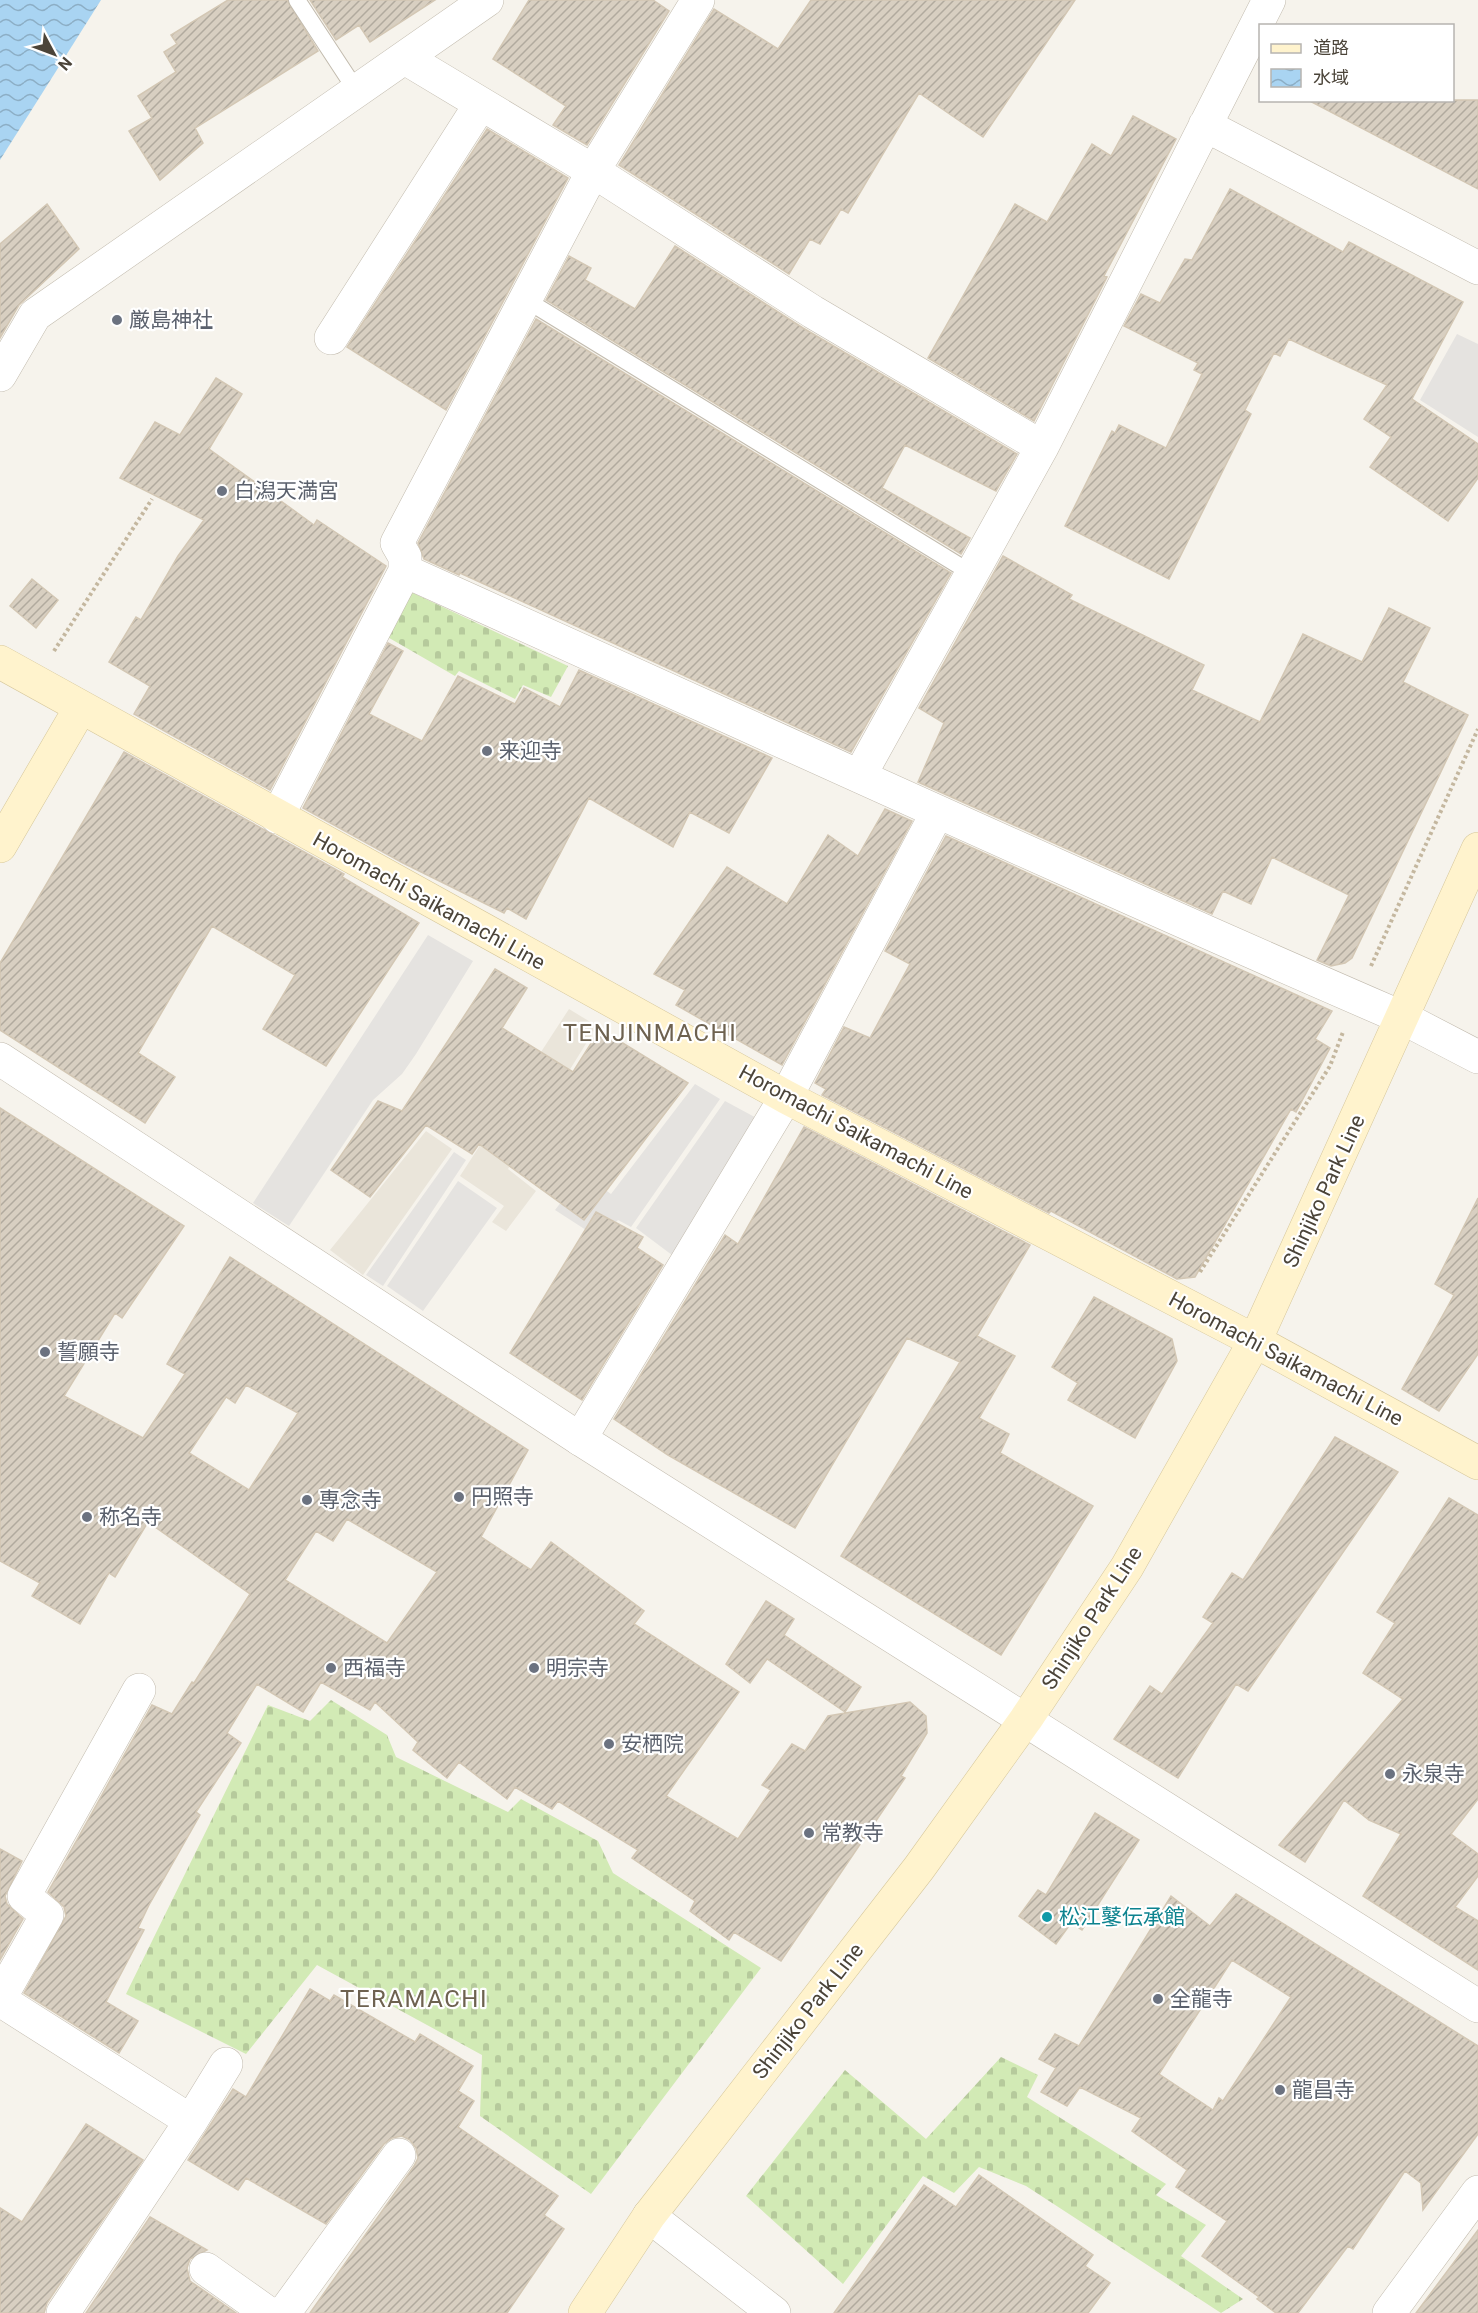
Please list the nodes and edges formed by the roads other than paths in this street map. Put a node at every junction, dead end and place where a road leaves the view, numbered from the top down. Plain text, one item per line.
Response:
1 (297, 0) edge
2 (487, 0) edge
3 (698, 0) edge
4 (1269, 0) edge
5 (405, 58) junction
6 (356, 90) junction
7 (480, 105) junction
8 (1204, 125) junction
9 (593, 171) junction
10 (1478, 268) edge
11 (523, 298) junction
12 (331, 338) dead end
13 (0, 375) edge
14 (1042, 447) junction
15 (405, 571) junction
16 (971, 573) junction
17 (0, 662) edge
18 (81, 707) junction
19 (860, 775) junction
20 (937, 813) junction
21 (277, 817) junction
22 (0, 846) edge
23 (1478, 849) edge
24 (1403, 1018) junction
25 (1478, 1057) edge
26 (0, 1059) edge
27 (786, 1097) junction
28 (1255, 1341) junction
29 (580, 1439) junction
30 (1478, 1463) edge
31 (139, 1690) dead end
32 (1026, 1719) junction
33 (0, 1999) edge
34 (1478, 2006) edge
35 (226, 2064) dead end
36 (191, 2121) junction
37 (399, 2155) dead end
38 (1478, 2192) edge
39 (650, 2216) junction
40 (206, 2269) dead end
41 (1397, 2310) edge
42 (63, 2313) edge
43 (268, 2313) edge
44 (284, 2313) edge
45 (585, 2313) edge
46 (774, 2313) edge

1 - 6 lane
2 - 5 street
3 - 9 street
4 - 8 street
5 - 6 street
5 - 7 street
6 - 13 street
7 - 9 street
7 - 12 street
8 - 10 street
8 - 14 street
9 - 11 street
9 - 14 street
11 - 15 street
11 - 16 lane
14 - 16 street
15 - 19 street
15 - 21 street
16 - 19 street
17 - 18 main road, Horomachi Saikamachi Line
18 - 21 main road, Horomachi Saikamachi Line
18 - 22 main road
19 - 20 street
20 - 24 street
20 - 27 street
21 - 27 main road, Horomachi Saikamachi Line
23 - 24 main road, Shinjiko Park Line
24 - 25 street
24 - 28 main road, Shinjiko Park Line
26 - 29 street
27 - 28 main road, Horomachi Saikamachi Line
27 - 29 street
28 - 30 main road, Horomachi Saikamachi Line
28 - 32 main road, Shinjiko Park Line
29 - 32 street
31 - 33 street
32 - 34 street
32 - 39 main road, Shinjiko Park Line
33 - 36 street
35 - 36 street
36 - 42 street
37 - 44 street
38 - 41 street
39 - 45 main road, Shinjiko Park Line
39 - 46 street
40 - 43 street

